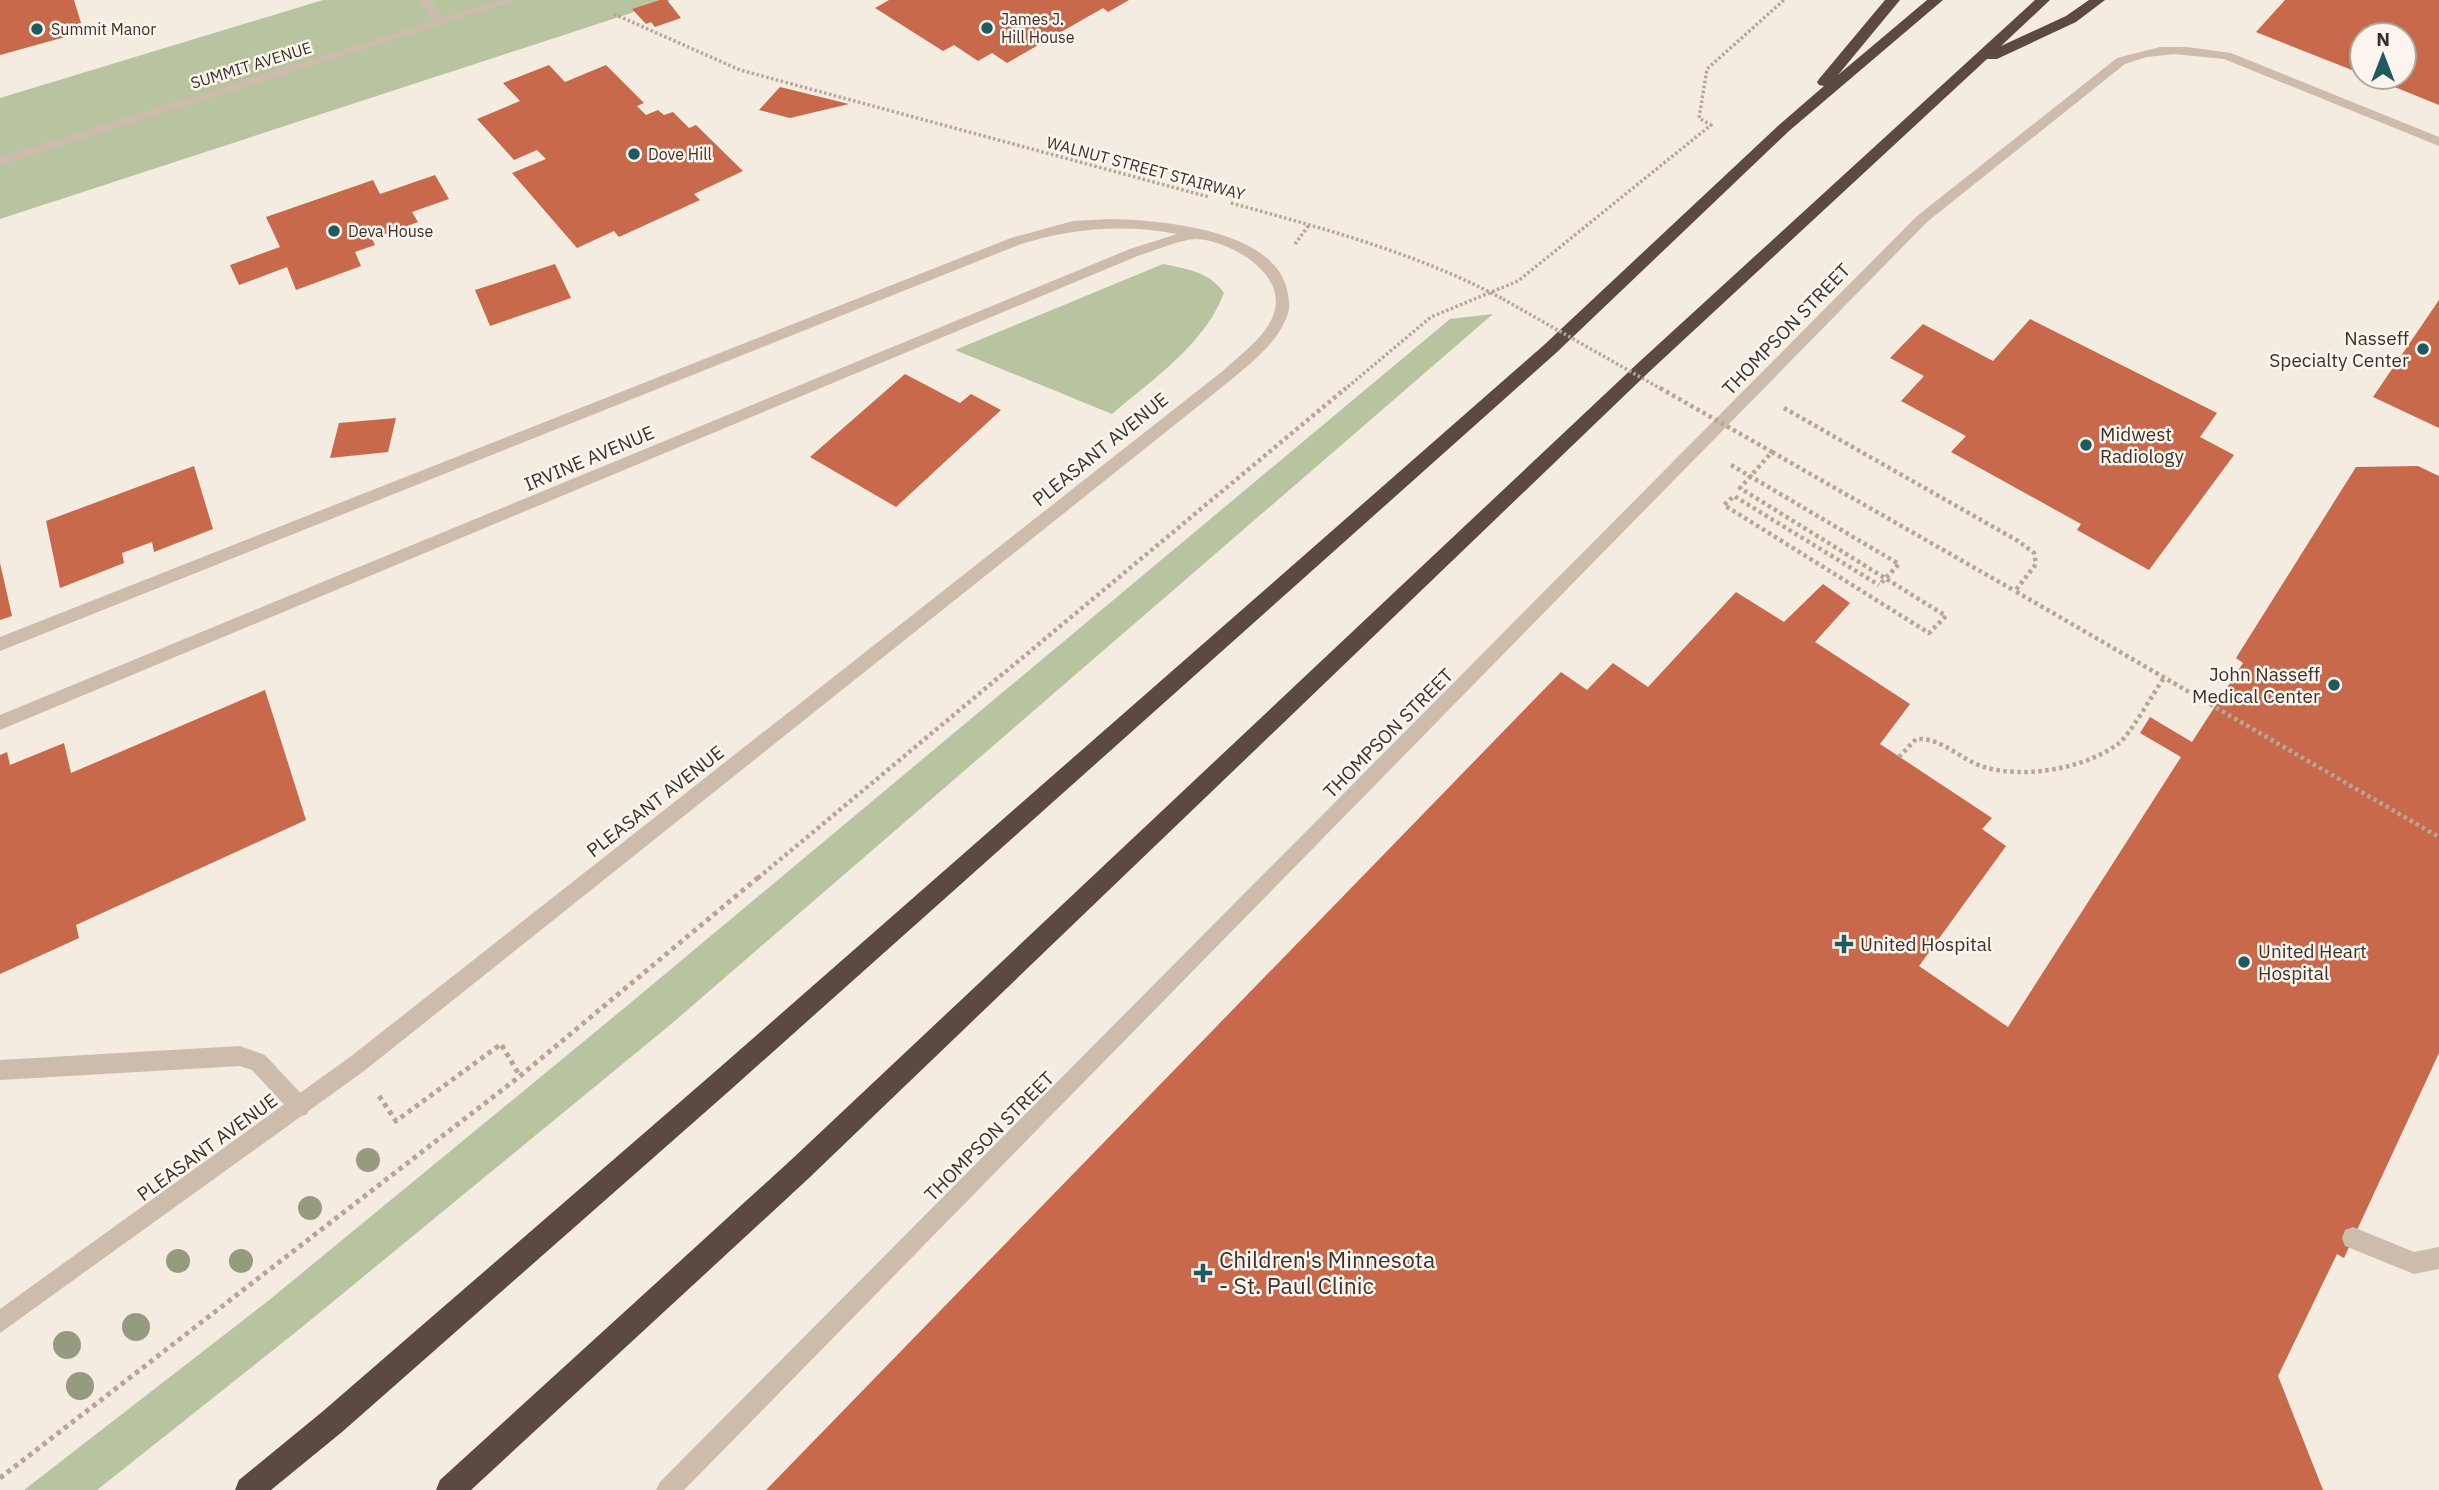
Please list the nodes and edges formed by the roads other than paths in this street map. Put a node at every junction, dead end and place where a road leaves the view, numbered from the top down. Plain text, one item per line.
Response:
1 (424, 0) edge
2 (512, 0) edge
3 (1893, 0) edge
4 (1937, 0) edge
5 (2043, 0) edge
6 (2098, 0) edge
7 (441, 22) junction
8 (1975, 65) junction
9 (1784, 128) junction
10 (2439, 142) edge
11 (0, 161) edge
12 (1194, 234) junction
13 (0, 644) edge
14 (0, 723) edge
15 (0, 1070) edge
16 (300, 1107) junction
17 (2353, 1238) dead end
18 (2439, 1258) edge
19 (0, 1322) edge
20 (249, 1490) edge
21 (450, 1490) edge
22 (668, 1490) edge

1 - 7 street
2 - 7 street, SUMMIT AVENUE
3 - 9 highway
4 - 9 highway
5 - 8 highway
6 - 8 highway
7 - 11 street, SUMMIT AVENUE
8 - 21 highway
9 - 20 highway
10 - 22 street, THOMPSON STREET
12 - 13 street
12 - 14 street, IRVINE AVENUE
12 - 16 street, PLEASANT AVENUE
15 - 16 street
16 - 19 street, PLEASANT AVENUE
17 - 18 street

